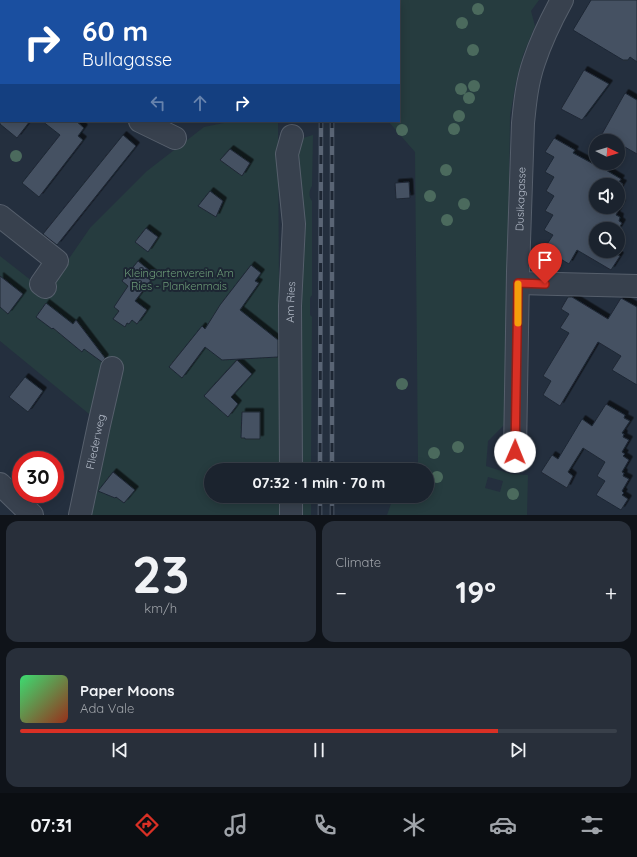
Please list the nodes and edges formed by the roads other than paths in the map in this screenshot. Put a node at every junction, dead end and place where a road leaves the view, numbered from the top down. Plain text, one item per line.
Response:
1 (562, 0) edge
2 (142, 122) edge
3 (292, 136) dead end
4 (175, 138) dead end
5 (0, 216) edge
6 (518, 283) junction
7 (637, 286) edge
8 (45, 287) dead end
9 (112, 368) dead end
10 (515, 452) dead end
11 (291, 463) edge
12 (0, 484) edge
13 (291, 503) edge
14 (32, 515) edge
15 (80, 515) edge
16 (291, 515) edge

1 - 6 street, Dusikagasse
2 - 4 street
3 - 11 street, Am Ries
5 - 8 street
6 - 7 street
6 - 10 street, Dusikagasse
9 - 15 street, Fliederweg
12 - 14 street
13 - 16 street

